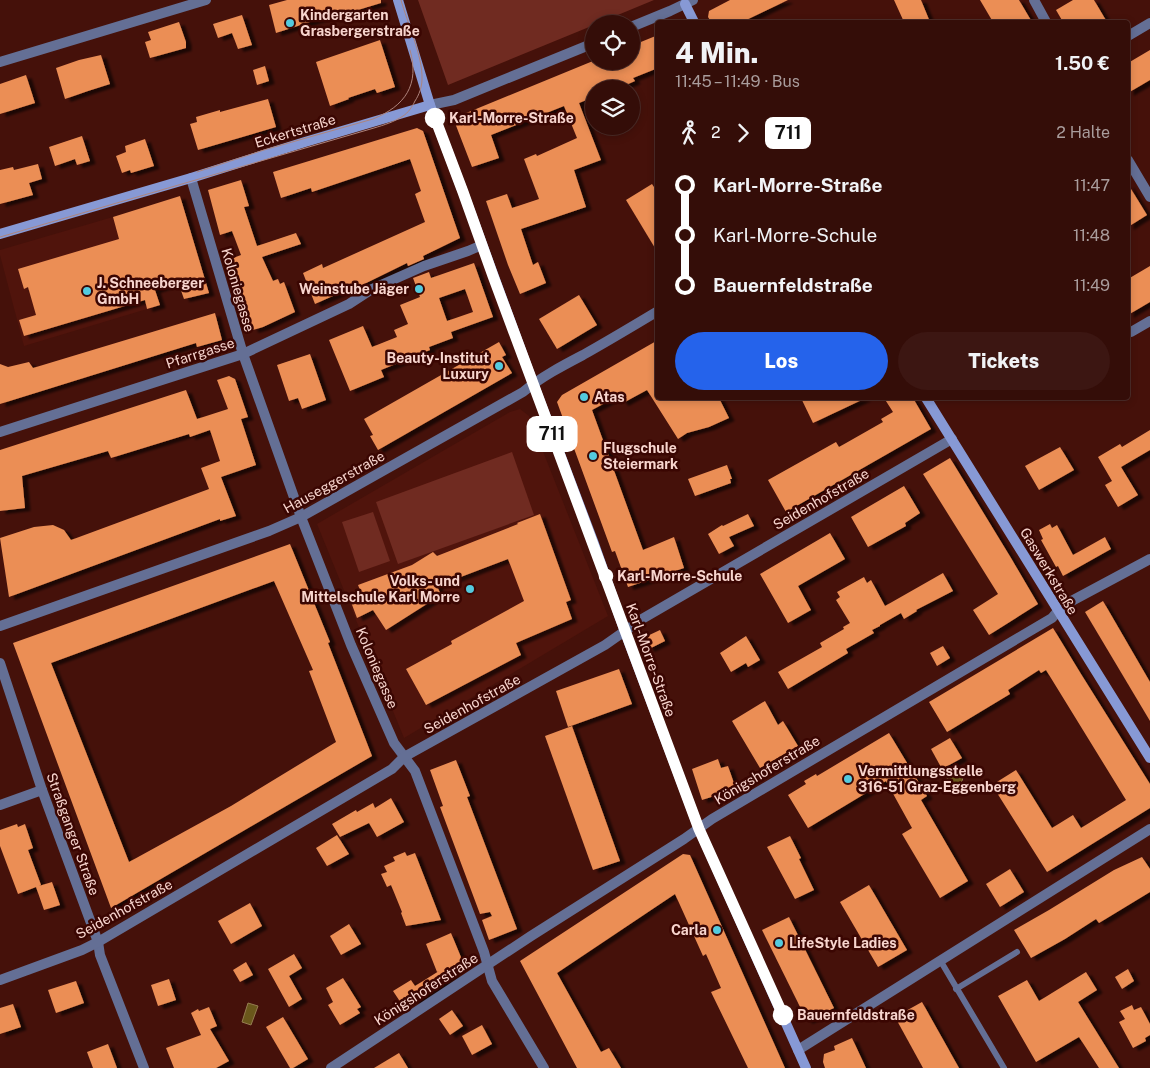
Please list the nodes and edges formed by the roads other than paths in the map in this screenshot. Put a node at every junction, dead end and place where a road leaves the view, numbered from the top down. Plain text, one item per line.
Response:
1 (206, 0) edge
2 (398, 0) edge
3 (1034, 0) edge
4 (687, 1) edge
5 (693, 20) edge
6 (1045, 20) edge
7 (1150, 23) edge
8 (640, 24) edge
9 (1130, 35) edge
10 (585, 47) edge
11 (0, 62) edge
12 (430, 105) junction
13 (1130, 163) edge
14 (191, 178) junction
15 (1150, 197) edge
16 (0, 234) edge
17 (482, 245) junction
18 (655, 313) edge
19 (1150, 321) edge
20 (1131, 332) dead end
21 (243, 354) junction
22 (533, 384) junction
23 (927, 400) edge
24 (0, 432) edge
25 (952, 439) junction
26 (301, 517) junction
27 (1150, 559) edge
28 (1058, 611) junction
29 (0, 626) edge
30 (625, 632) junction
31 (0, 663) edge
32 (404, 757) junction
33 (1150, 758) edge
34 (42, 790) junction
35 (0, 805) edge
36 (699, 829) junction
37 (1150, 829) edge
38 (98, 942) junction
39 (1017, 952) dead end
40 (940, 960) junction
41 (488, 965) junction
42 (0, 980) edge
43 (956, 989) junction
44 (798, 1050) junction
45 (144, 1068) edge
46 (331, 1068) edge
47 (544, 1068) edge
48 (806, 1068) edge
49 (1004, 1068) edge

1 - 11 street
2 - 12 main road, Karl-Morre-Straße
3 - 6 street
4 - 5 main road
4 - 8 street
7 - 9 street
10 - 12 street, Eckertstraße
12 - 14 main road, Eckertstraße
12 - 17 main road, Karl-Morre-Straße
13 - 15 street
14 - 16 main road, Eckertstraße
14 - 21 street, Koloniegasse
17 - 21 street, Pfarrgasse
17 - 22 main road, Karl-Morre-Straße
18 - 22 street, Hauseggerstraße
19 - 20 street
21 - 24 street, Pfarrgasse
21 - 26 street, Koloniegasse
22 - 26 street, Hauseggerstraße
22 - 30 main road, Karl-Morre-Straße
23 - 25 main road, Gaswerkstraße
25 - 28 main road, Gaswerkstraße
25 - 30 street, Seidenhofstraße
26 - 29 street, Hauseggerstraße
26 - 32 street, Koloniegasse
27 - 28 street, Königshoferstraße
28 - 33 main road, Gaswerkstraße
28 - 36 street, Königshoferstraße
30 - 32 street, Seidenhofstraße
30 - 36 main road, Karl-Morre-Straße
31 - 34 street, Straßganger Straße
32 - 38 street, Seidenhofstraße
32 - 41 street, Koloniegasse
34 - 35 street
34 - 38 street, Straßganger Straße
36 - 41 street, Königshoferstraße
36 - 44 main road, Karl-Morre-Straße
37 - 40 street
38 - 42 street, Seidenhofstraße
38 - 45 street, Straßganger Straße
39 - 43 lane
40 - 43 lane
40 - 44 street
41 - 46 street, Königshoferstraße
41 - 47 street, Koloniegasse
43 - 49 lane
44 - 48 main road, Karl-Morre-Straße

